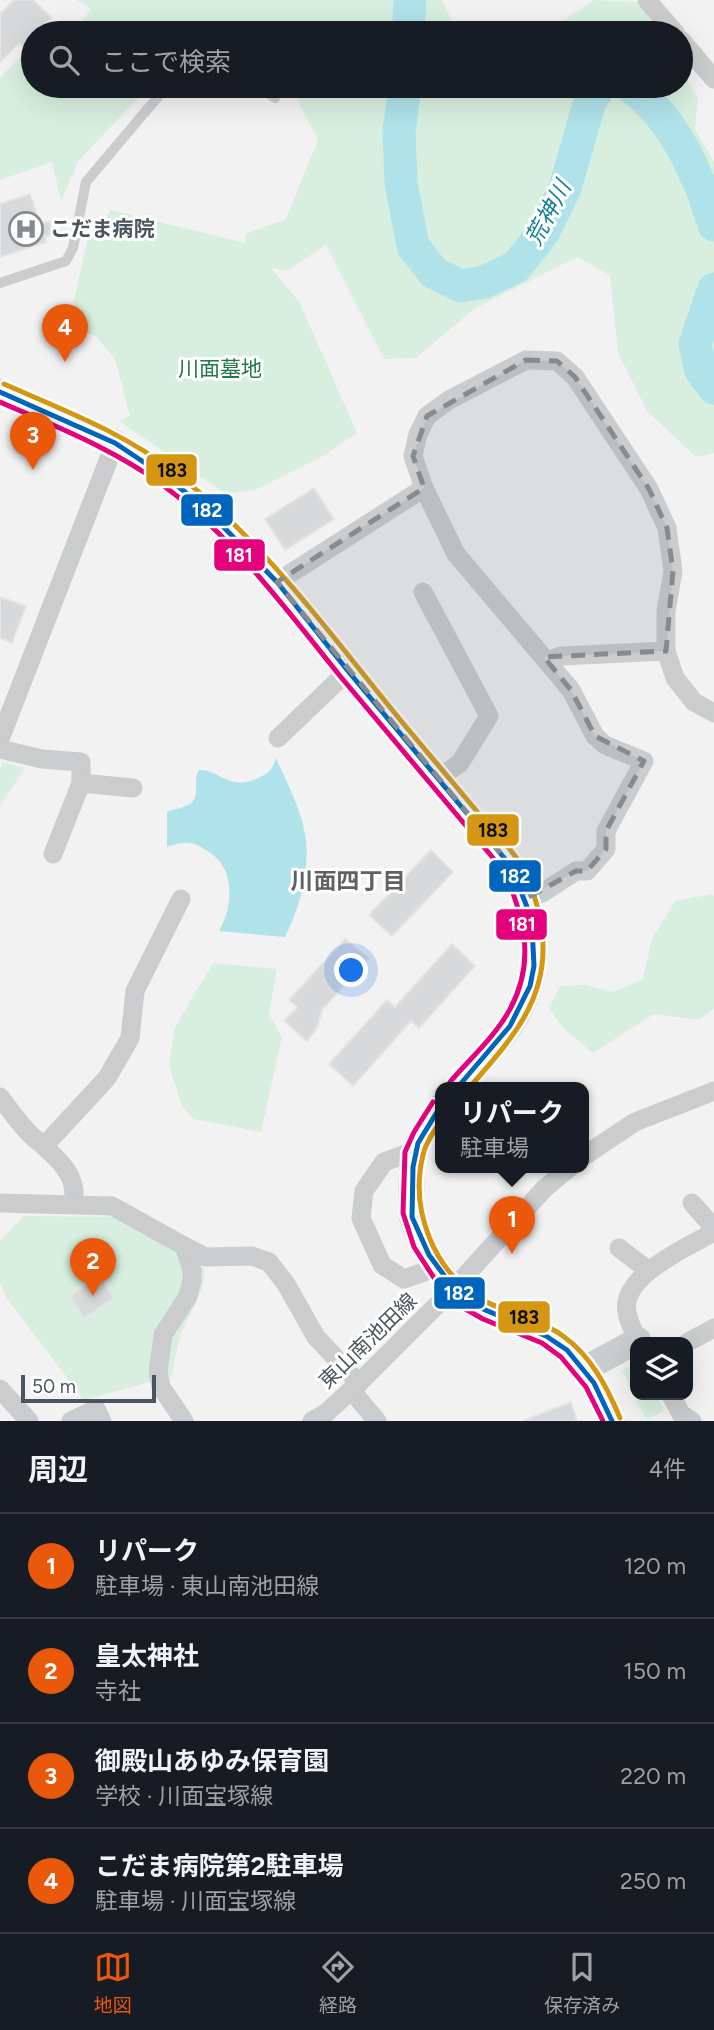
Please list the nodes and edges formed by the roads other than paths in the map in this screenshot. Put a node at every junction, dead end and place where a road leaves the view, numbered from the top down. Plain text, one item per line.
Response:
1 (647, 0) edge
2 (665, 21) edge
3 (693, 54) edge
4 (714, 79) edge
5 (157, 98) edge
6 (0, 283) edge
7 (0, 392) edge
8 (115, 443) junction
9 (424, 488) junction
10 (277, 582) junction
11 (423, 592) dead end
12 (666, 651) junction
13 (547, 661) junction
14 (348, 671) junction
15 (4, 712) edge
16 (714, 713) edge
17 (278, 738) dead end
18 (0, 739) edge
19 (0, 749) edge
20 (438, 779) junction
21 (82, 783) junction
22 (133, 788) dead end
23 (52, 854) dead end
24 (527, 898) junction
25 (181, 899) dead end
26 (462, 1082) edge
27 (714, 1091) edge
28 (0, 1097) edge
29 (435, 1115) edge
30 (45, 1145) junction
31 (414, 1151) junction
32 (589, 1153) edge
33 (563, 1173) edge
34 (0, 1203) edge
35 (692, 1203) dead end
36 (72, 1204) junction
37 (714, 1230) edge
38 (184, 1246) junction
39 (619, 1248) dead end
40 (435, 1268) junction
41 (648, 1270) junction
42 (454, 1289) junction
43 (714, 1328) edge
44 (637, 1337) edge
45 (693, 1339) edge
46 (630, 1346) edge
47 (585, 1369) junction
48 (355, 1387) junction
49 (0, 1389) edge
50 (674, 1400) edge
51 (29, 1421) edge
52 (71, 1421) edge
53 (103, 1421) edge
54 (184, 1421) edge
55 (312, 1421) edge
56 (377, 1421) edge
57 (612, 1421) edge
58 (692, 1421) edge

1 - 2 street
3 - 4 street
5 - 6 lane
7 - 8 street
8 - 10 street
8 - 15 street
9 - 10 street
9 - 12 street
9 - 13 street
10 - 14 street
11 - 20 street
12 - 13 street
12 - 16 street
13 - 24 street
14 - 17 street
14 - 20 street
15 - 18 street
19 - 21 street
20 - 24 street
21 - 22 street
21 - 23 street
24 - 26 street
25 - 30 street
27 - 32 street
28 - 30 street
29 - 31 street
30 - 36 street
31 - 40 street
31 - 40 street
33 - 42 street, 東山南池田線
34 - 36 street
35 - 37 street
36 - 38 street
37 - 41 street
38 - 48 street
38 - 54 street
39 - 41 street
40 - 42 street
41 - 44 street
42 - 47 street
42 - 48 street, 東山南池田線
43 - 45 street
46 - 47 street
47 - 57 street
48 - 55 street, 東山南池田線
48 - 56 street
49 - 51 street
50 - 58 street
52 - 53 street

